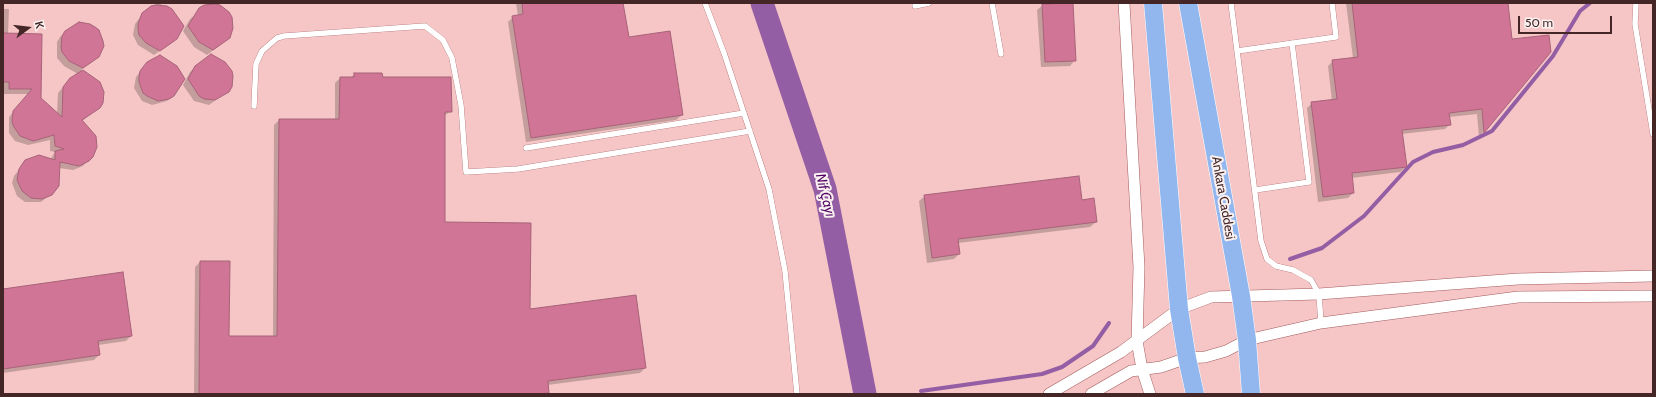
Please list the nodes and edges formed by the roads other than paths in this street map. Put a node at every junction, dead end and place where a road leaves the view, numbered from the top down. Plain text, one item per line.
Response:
1 (705, 3) edge
2 (929, 3) edge
3 (992, 3) edge
4 (1124, 3) edge
5 (1153, 3) edge
6 (1188, 3) edge
7 (1231, 3) edge
8 (1332, 3) edge
9 (1636, 3) edge
10 (915, 6) dead end
11 (1292, 43) junction
12 (1237, 50) junction
13 (1001, 54) dead end
14 (254, 106) dead end
15 (744, 113) junction
16 (750, 130) junction
17 (1653, 134) edge
18 (526, 148) dead end
19 (1255, 190) junction
20 (1653, 276) edge
21 (1319, 294) junction
22 (1241, 296) junction
23 (1653, 296) edge
24 (1179, 309) junction
25 (1320, 322) junction
26 (1247, 340) junction
27 (1137, 341) junction
28 (1187, 358) junction
29 (1142, 369) junction
30 (797, 394) edge
31 (1049, 394) edge
32 (1091, 394) edge
33 (1150, 394) edge
34 (1195, 394) edge
35 (1251, 394) edge

1 - 15 lane
2 - 10 lane
3 - 13 lane
4 - 27 street
5 - 24 highway
6 - 22 highway, Ankara Caddesi
7 - 12 lane
8 - 11 lane
9 - 17 lane
11 - 12 lane
11 - 19 lane
12 - 19 lane
14 - 16 lane
15 - 16 lane
15 - 18 lane
16 - 30 lane
19 - 21 lane
20 - 21 street
21 - 22 street
21 - 25 lane
22 - 24 street
22 - 26 highway, Ankara Caddesi
23 - 25 street
24 - 27 street
24 - 28 highway
25 - 26 street
26 - 28 street
26 - 35 highway, Ankara Caddesi
27 - 29 street
27 - 31 street
28 - 29 street
28 - 34 highway
29 - 32 street
29 - 33 street

